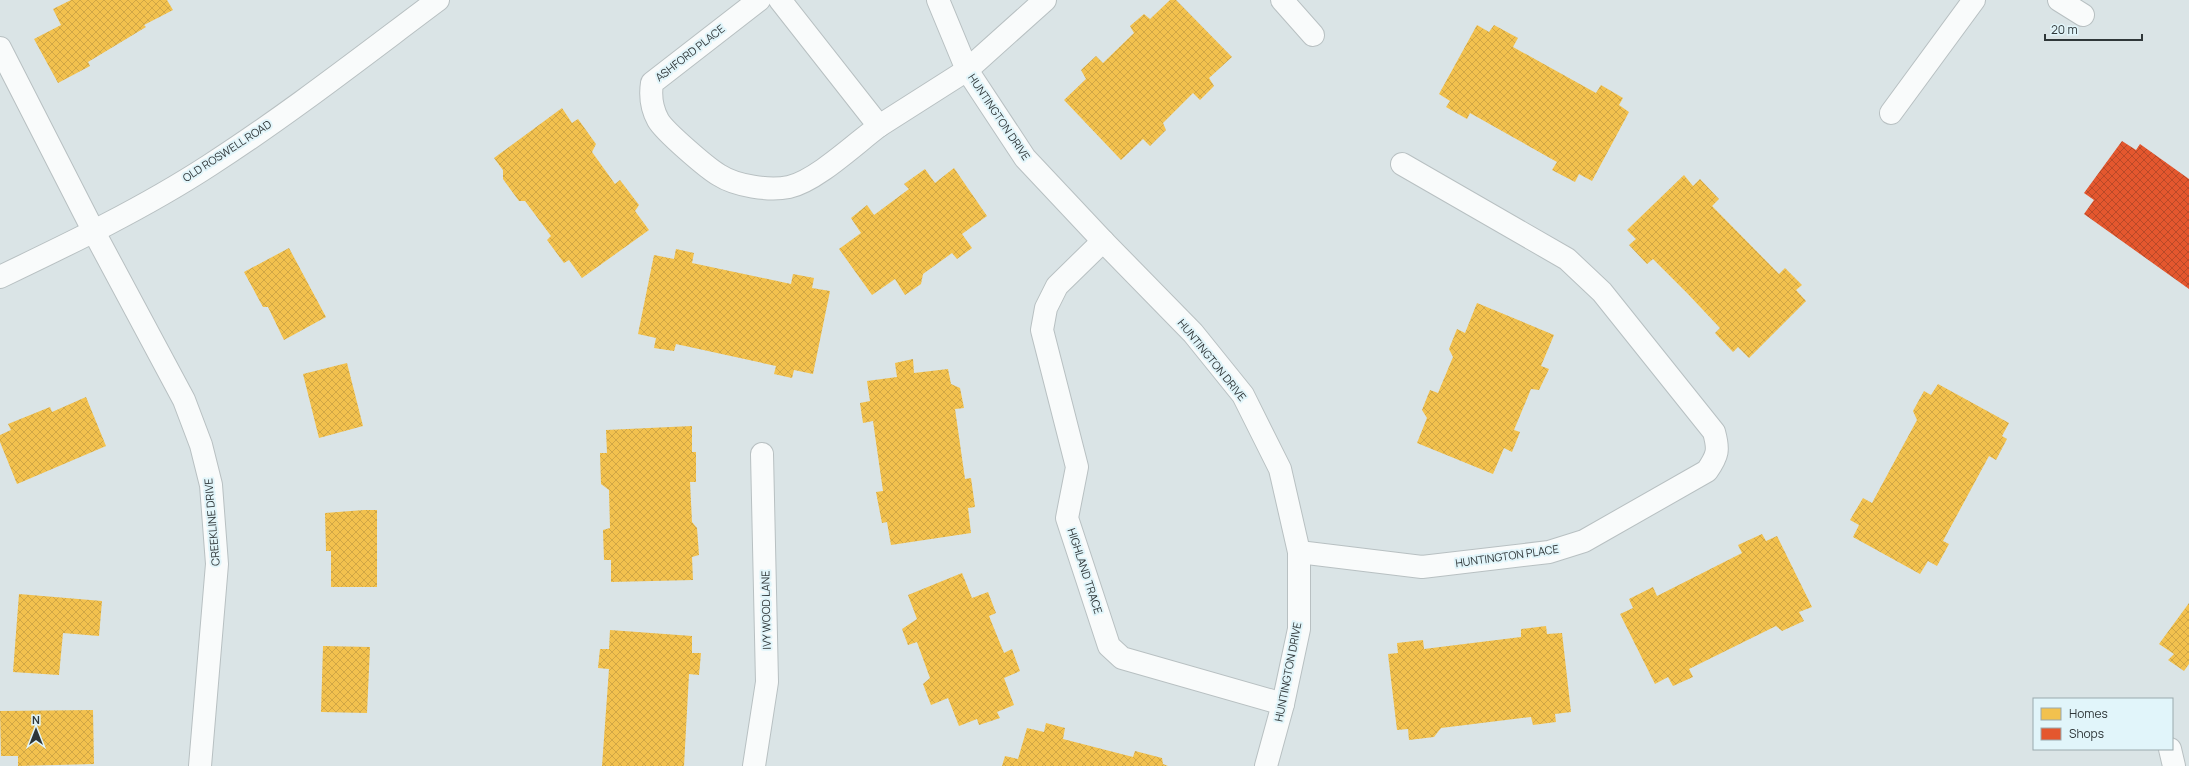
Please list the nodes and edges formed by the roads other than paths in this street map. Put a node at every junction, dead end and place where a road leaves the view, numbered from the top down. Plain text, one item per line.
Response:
1 (438, 0) edge
2 (759, 0) edge
3 (780, 0) edge
4 (938, 0) edge
5 (1045, 0) edge
6 (1282, 0) edge
7 (1974, 0) edge
8 (2059, 0) edge
9 (2084, 15) dead end
10 (1313, 35) dead end
11 (0, 48) edge
12 (968, 70) junction
13 (1891, 113) dead end
14 (879, 126) junction
15 (1402, 164) dead end
16 (94, 232) junction
17 (1103, 241) junction
18 (0, 278) edge
19 (762, 454) dead end
20 (1299, 552) junction
21 (1283, 704) junction
22 (2170, 750) edge
23 (200, 766) edge
24 (754, 766) edge
25 (1266, 766) edge
26 (2174, 766) edge

1 - 16 street, OLD ROSWELL ROAD
2 - 14 street, ASHFORD PLACE
3 - 14 street
4 - 12 street, HUNTINGTON DRIVE
5 - 12 street, ASHFORD PLACE
6 - 10 street
7 - 13 street
8 - 9 street
11 - 16 street, CREEKLINE DRIVE
12 - 14 street, ASHFORD PLACE
12 - 17 street, HUNTINGTON DRIVE
15 - 20 street, HUNTINGTON PLACE
16 - 18 street, OLD ROSWELL ROAD
16 - 23 street, CREEKLINE DRIVE
17 - 20 street, HUNTINGTON DRIVE
17 - 21 street, HIGHLAND TRACE
19 - 24 street, IVY WOOD LANE
20 - 21 street, HUNTINGTON DRIVE
21 - 25 street, HUNTINGTON DRIVE
22 - 26 street

